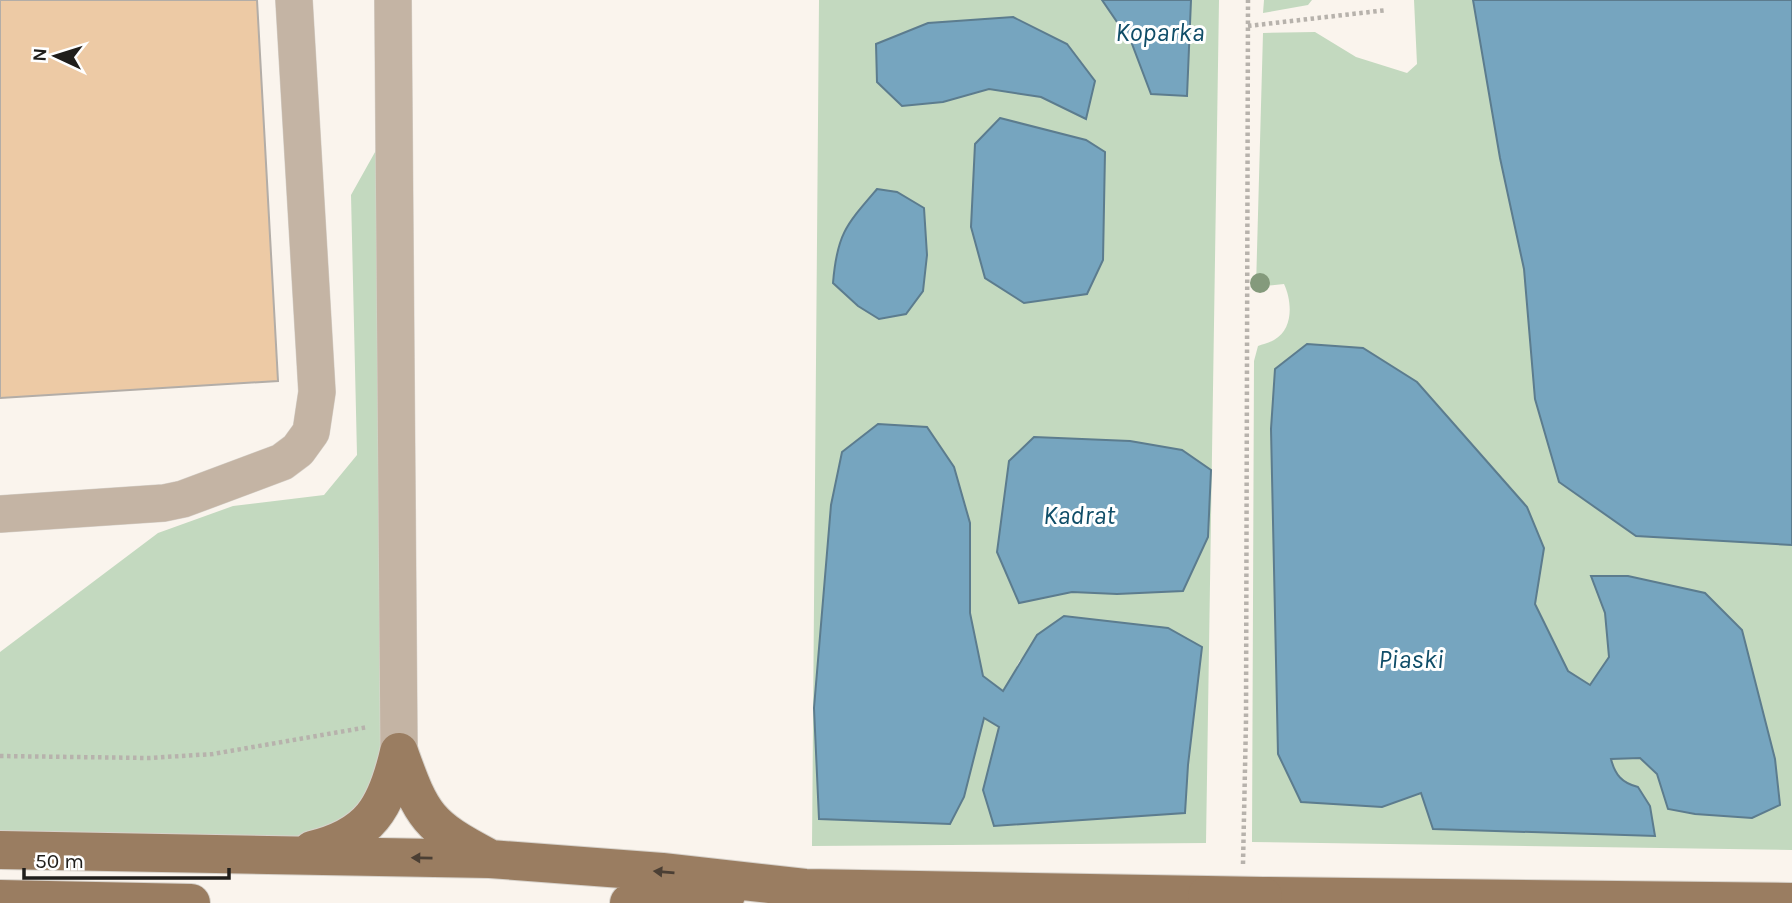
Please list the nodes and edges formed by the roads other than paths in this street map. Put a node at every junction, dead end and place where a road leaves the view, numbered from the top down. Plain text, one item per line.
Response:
1 (294, 0) edge
2 (393, 0) edge
3 (0, 514) edge
4 (399, 737) junction
5 (0, 850) edge
6 (290, 856) junction
7 (490, 859) junction
8 (805, 888) junction
9 (0, 899) edge
10 (1792, 902) edge
11 (191, 903) edge
12 (629, 903) edge

1 - 3 street
2 - 4 street
4 - 6 main road
4 - 7 main road
5 - 6 main road
7 -> 6 main road
8 -> 7 main road
8 - 10 main road, bridge
8 - 12 main road
9 - 11 main road

